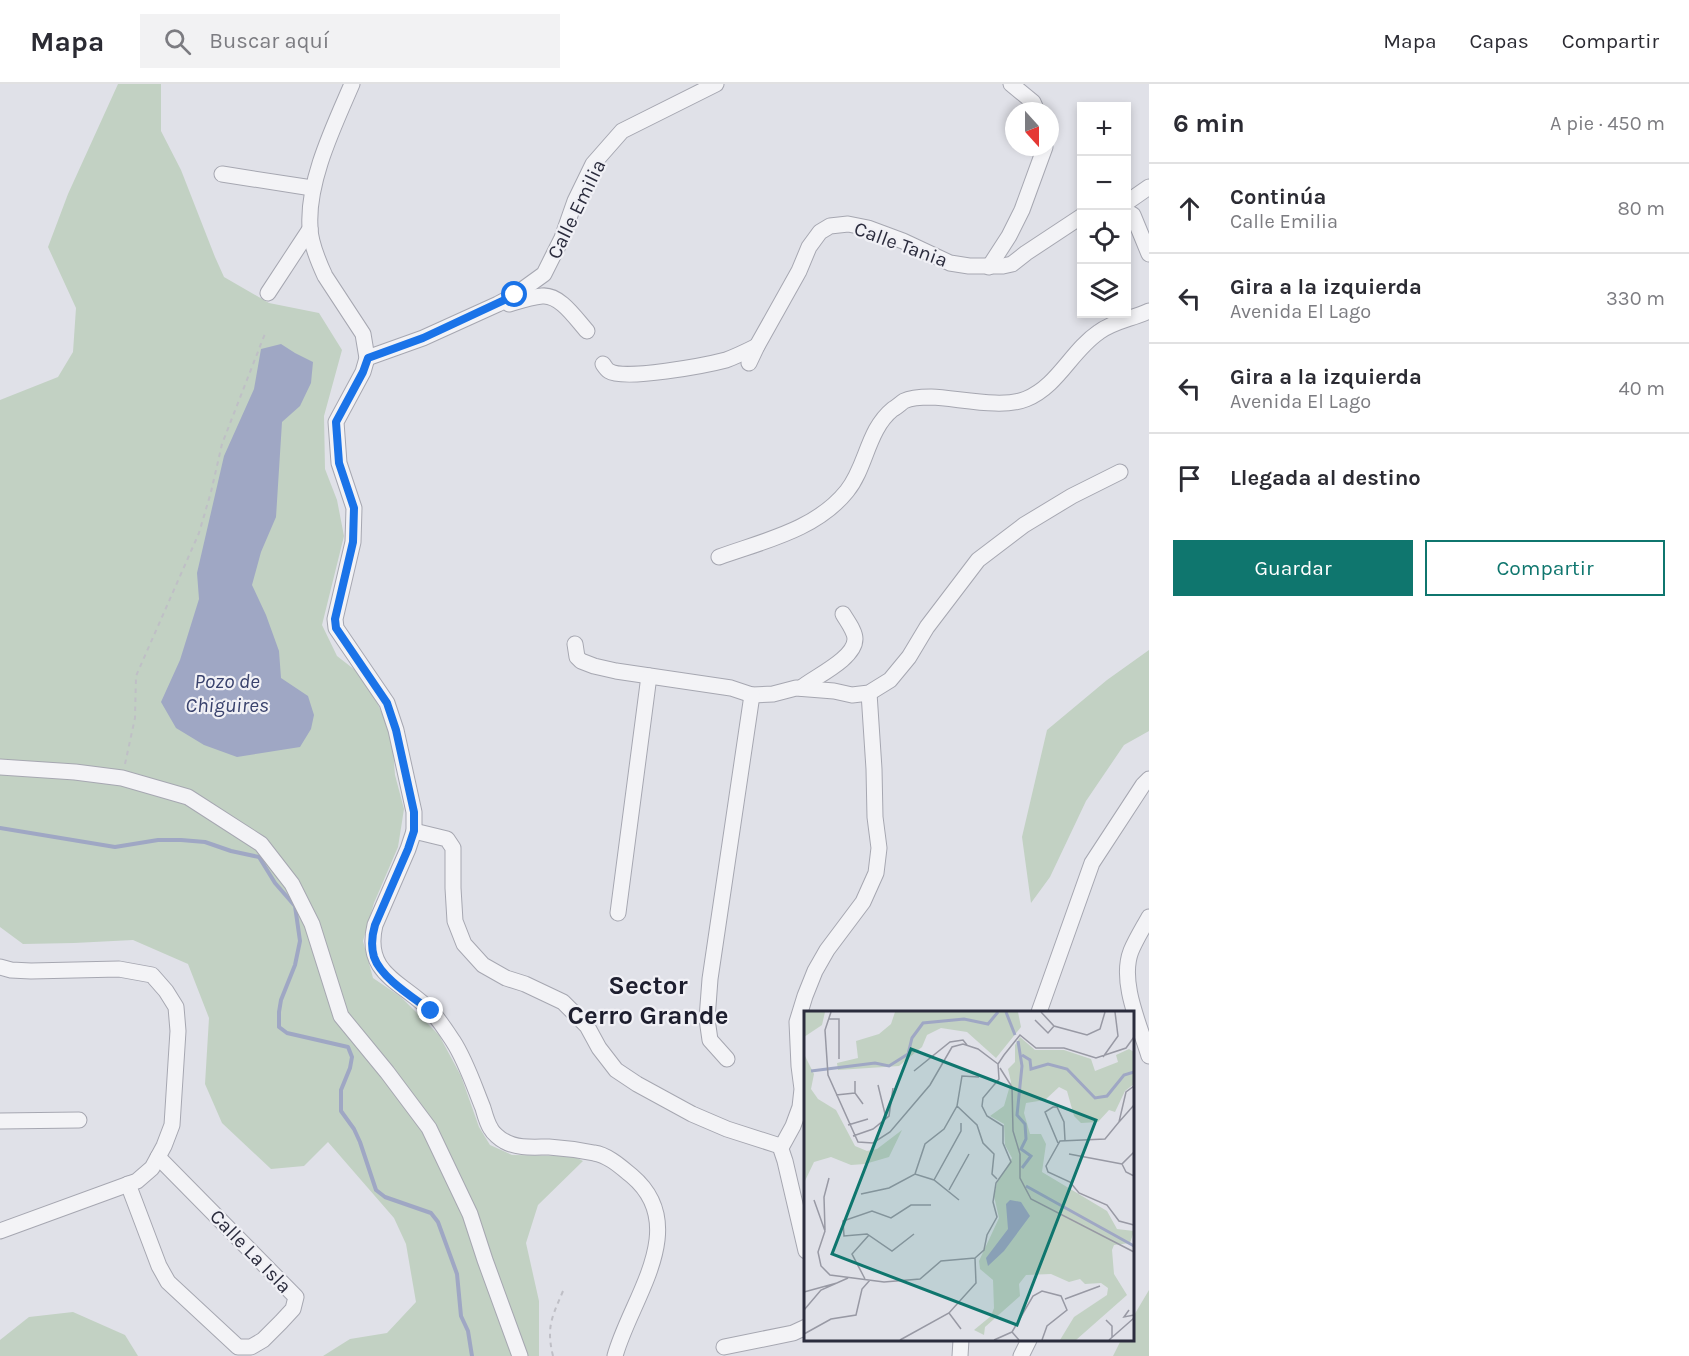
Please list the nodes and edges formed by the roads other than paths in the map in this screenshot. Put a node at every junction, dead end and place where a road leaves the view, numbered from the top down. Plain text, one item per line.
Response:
1 (352, 84) edge
2 (716, 84) edge
3 (1011, 84) edge
4 (1033, 102) edge
5 (1042, 156) edge
6 (222, 174) dead end
7 (1149, 187) edge
8 (312, 188) junction
9 (1131, 200) edge
10 (1131, 214) edge
11 (1077, 219) edge
12 (310, 229) junction
13 (1149, 254) edge
14 (989, 267) junction
15 (268, 293) dead end
16 (498, 304) junction
17 (1149, 310) edge
18 (587, 331) dead end
19 (757, 346) junction
20 (368, 358) junction
21 (749, 363) dead end
22 (603, 364) dead end
23 (1120, 472) dead end
24 (719, 556) dead end
25 (843, 614) dead end
26 (575, 644) dead end
27 (649, 676) junction
28 (801, 688) junction
29 (869, 693) junction
30 (752, 695) junction
31 (0, 767) edge
32 (1149, 779) edge
33 (414, 831) junction
34 (618, 913) dead end
35 (1149, 917) edge
36 (1140, 935) junction
37 (1149, 948) edge
38 (0, 967) edge
39 (1039, 1011) edge
40 (1149, 1056) edge
41 (727, 1059) dead end
42 (78, 1120) dead end
43 (0, 1121) edge
44 (780, 1146) junction
45 (158, 1157) junction
46 (128, 1184) junction
47 (0, 1231) edge
48 (804, 1242) edge
49 (804, 1328) edge
50 (961, 1341) edge
51 (1028, 1341) edge
52 (723, 1347) dead end
53 (520, 1356) edge
54 (615, 1356) edge
55 (960, 1356) edge
56 (1021, 1356) edge

1 - 8 street
2 - 16 street, Calle Emilia
3 - 4 street
5 - 14 street
6 - 8 street
7 - 9 street
8 - 12 street
10 - 13 street
11 - 14 street, Calle Tania
12 - 15 street
12 - 20 street
14 - 19 street, Calle Tania
16 - 18 street
16 - 20 street, Calle Emilia
17 - 24 street
19 - 21 street, Calle Tania
19 - 22 street
20 - 33 street
23 - 29 street
25 - 28 street
26 - 27 street
27 - 30 street
27 - 34 street
28 - 29 street
28 - 30 street
29 - 44 street
30 - 41 street
31 - 53 street
32 - 39 street
33 - 44 street
33 - 54 street
35 - 36 street
36 - 37 street
36 - 40 street
38 - 45 street
42 - 43 street
44 - 48 street
45 - 46 street
45 - 46 street, Calle La Isla
46 - 47 street
49 - 52 street
50 - 55 street
51 - 56 street

